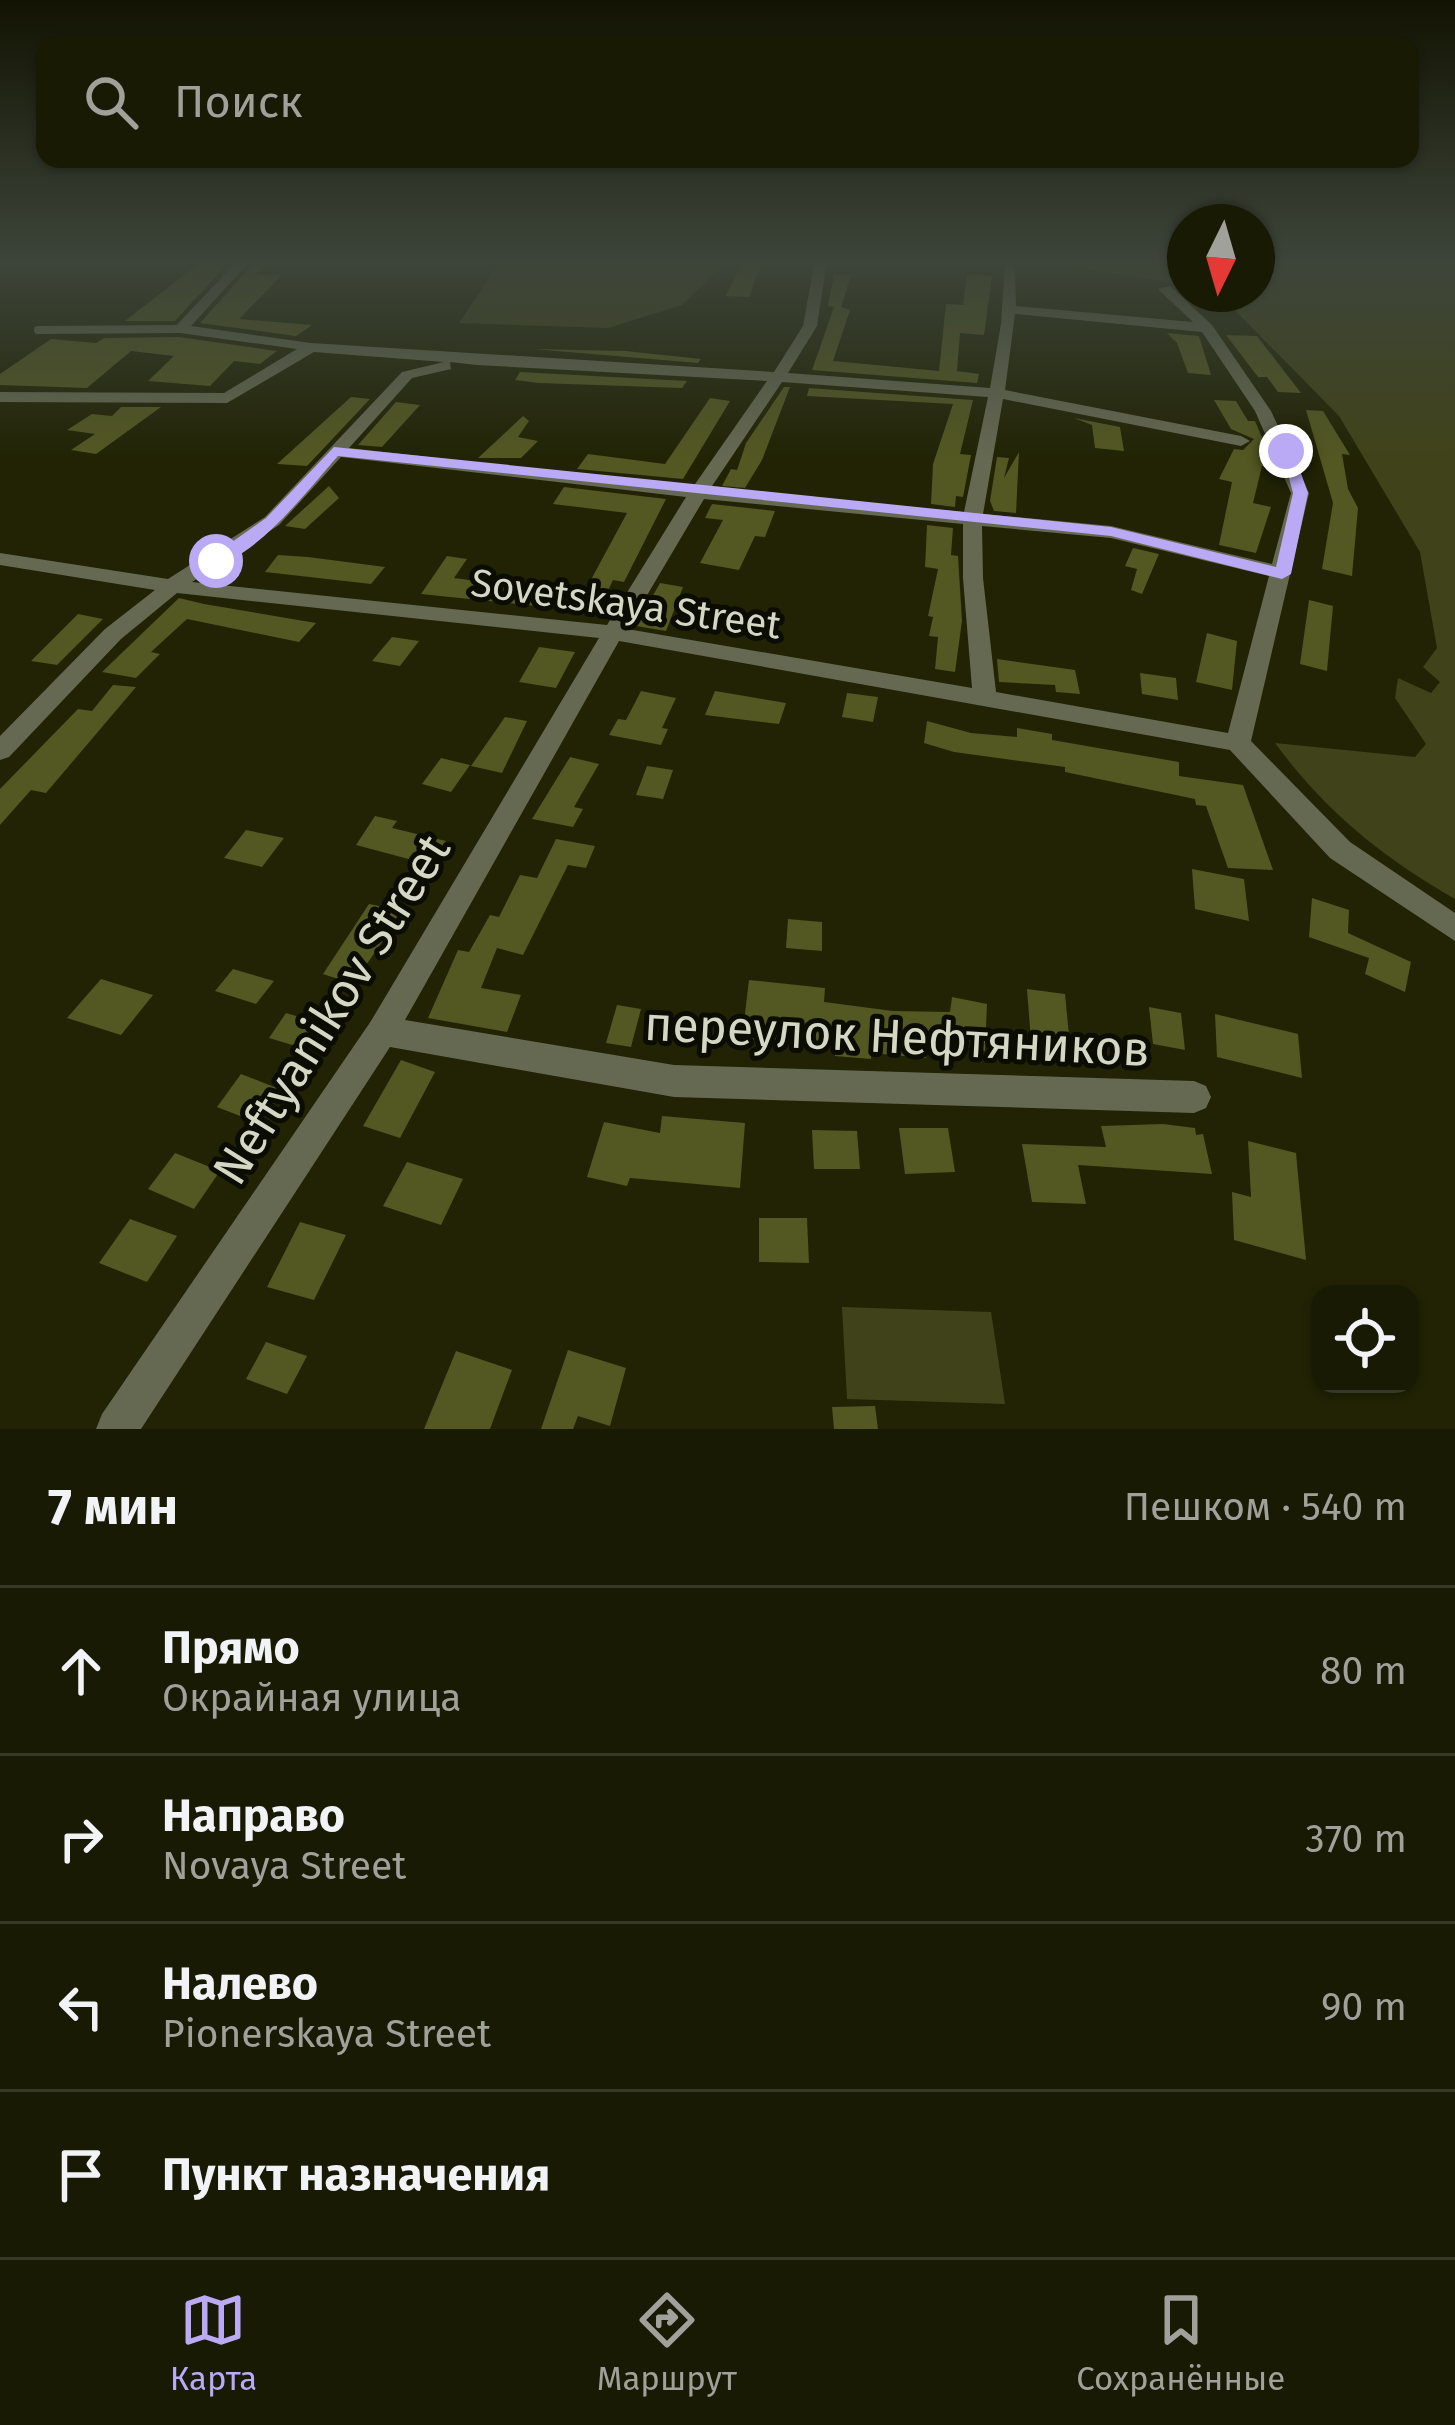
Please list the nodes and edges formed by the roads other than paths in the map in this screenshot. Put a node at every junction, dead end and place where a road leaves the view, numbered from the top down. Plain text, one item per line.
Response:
1 (810, 327) edge
2 (1007, 327) edge
3 (1193, 327) edge
4 (180, 328) joint
5 (1207, 328) joint
6 (38, 330) dead end
7 (310, 347) junction
8 (477, 360) junction
9 (779, 379) junction
10 (994, 393) junction
11 (0, 397) edge
12 (1241, 441) dead end
13 (334, 451) junction
14 (698, 493) junction
15 (974, 515) junction
16 (0, 559) edge
17 (1282, 574) junction
18 (172, 586) junction
19 (613, 633) junction
20 (984, 694) junction
21 (1238, 743) junction
22 (0, 751) edge
23 (1455, 929) edge
24 (382, 1031) junction
25 (1194, 1097) dead end
26 (117, 1429) edge

1 - 9 street, Neftyanikov Street
2 - 10 street
3 - 5 street
4 - 6 lane
4 - 7 street
5 - 17 street
7 - 8 street
7 - 11 street
8 - 9 street
8 - 13 street
9 - 10 street
9 - 14 street, Neftyanikov Street
10 - 12 street
10 - 15 street
13 - 14 street
13 - 18 street
14 - 15 street
14 - 19 street, Neftyanikov Street
15 - 17 street
15 - 20 street
16 - 18 street, Sovetskaya Street
17 - 21 street
18 - 19 street, Sovetskaya Street
18 - 22 street
19 - 20 street, Sovetskaya Street
19 - 24 street, Neftyanikov Street
20 - 21 street, Sovetskaya Street
21 - 23 street
24 - 25 street, переулок Нефтяников
24 - 26 street, Neftyanikov Street

